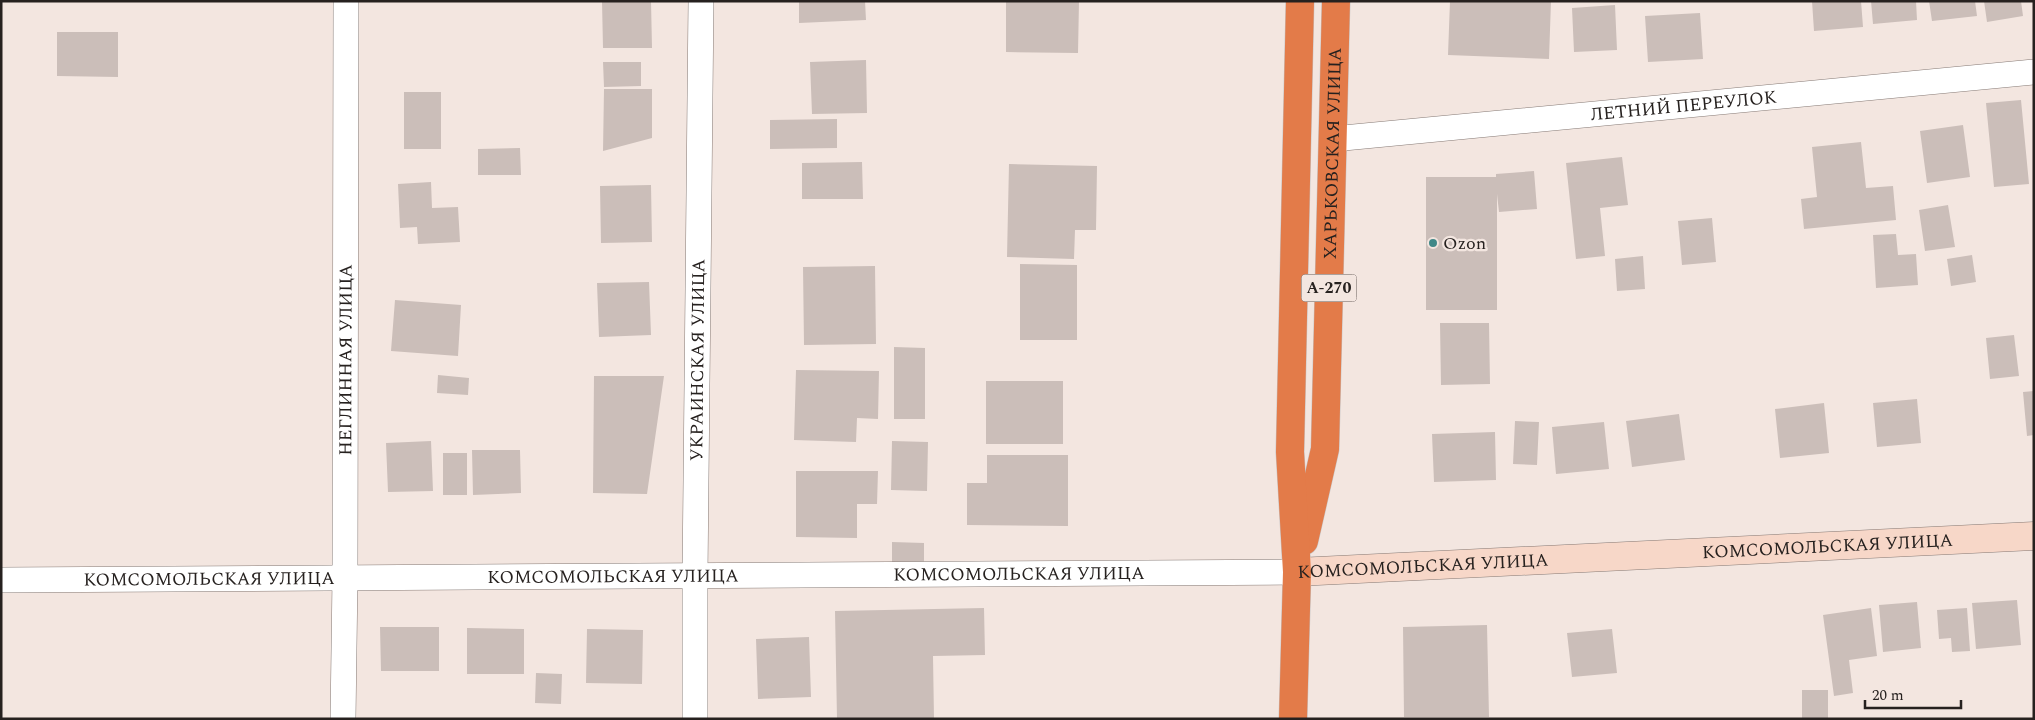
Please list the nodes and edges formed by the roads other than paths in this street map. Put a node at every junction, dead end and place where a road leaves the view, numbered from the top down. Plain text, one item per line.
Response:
1 (346, 1) edge
2 (701, 1) edge
3 (1300, 1) edge
4 (1336, 1) edge
5 (2034, 72) edge
6 (1333, 139) junction
7 (2034, 536) edge
8 (1297, 572) junction
9 (695, 576) junction
10 (345, 578) junction
11 (1, 580) edge
12 (343, 719) edge
13 (696, 719) edge
14 (1293, 719) edge

1 - 10 street, НЕГЛИННАЯ УЛИЦА
2 - 9 street, УКРАИНСКАЯ УЛИЦА
3 - 8 highway, ХАРЬКОВСКАЯ УЛИЦА / А-270
4 - 6 highway, ХАРЬКОВСКАЯ УЛИЦА / А-270
5 - 6 street, ЛЕТНИЙ ПЕРЕУЛОК
6 - 8 highway, ХАРЬКОВСКАЯ УЛИЦА / А-270
7 - 8 main road, КОМСОМОЛЬСКАЯ УЛИЦА
8 - 9 street, КОМСОМОЛЬСКАЯ УЛИЦА
8 - 14 highway, ХАРЬКОВСКАЯ УЛИЦА / А-270
9 - 10 street, КОМСОМОЛЬСКАЯ УЛИЦА
9 - 13 street, УКРАИНСКАЯ УЛИЦА
10 - 11 street, КОМСОМОЛЬСКАЯ УЛИЦА
10 - 12 street, НЕГЛИННАЯ УЛИЦА

